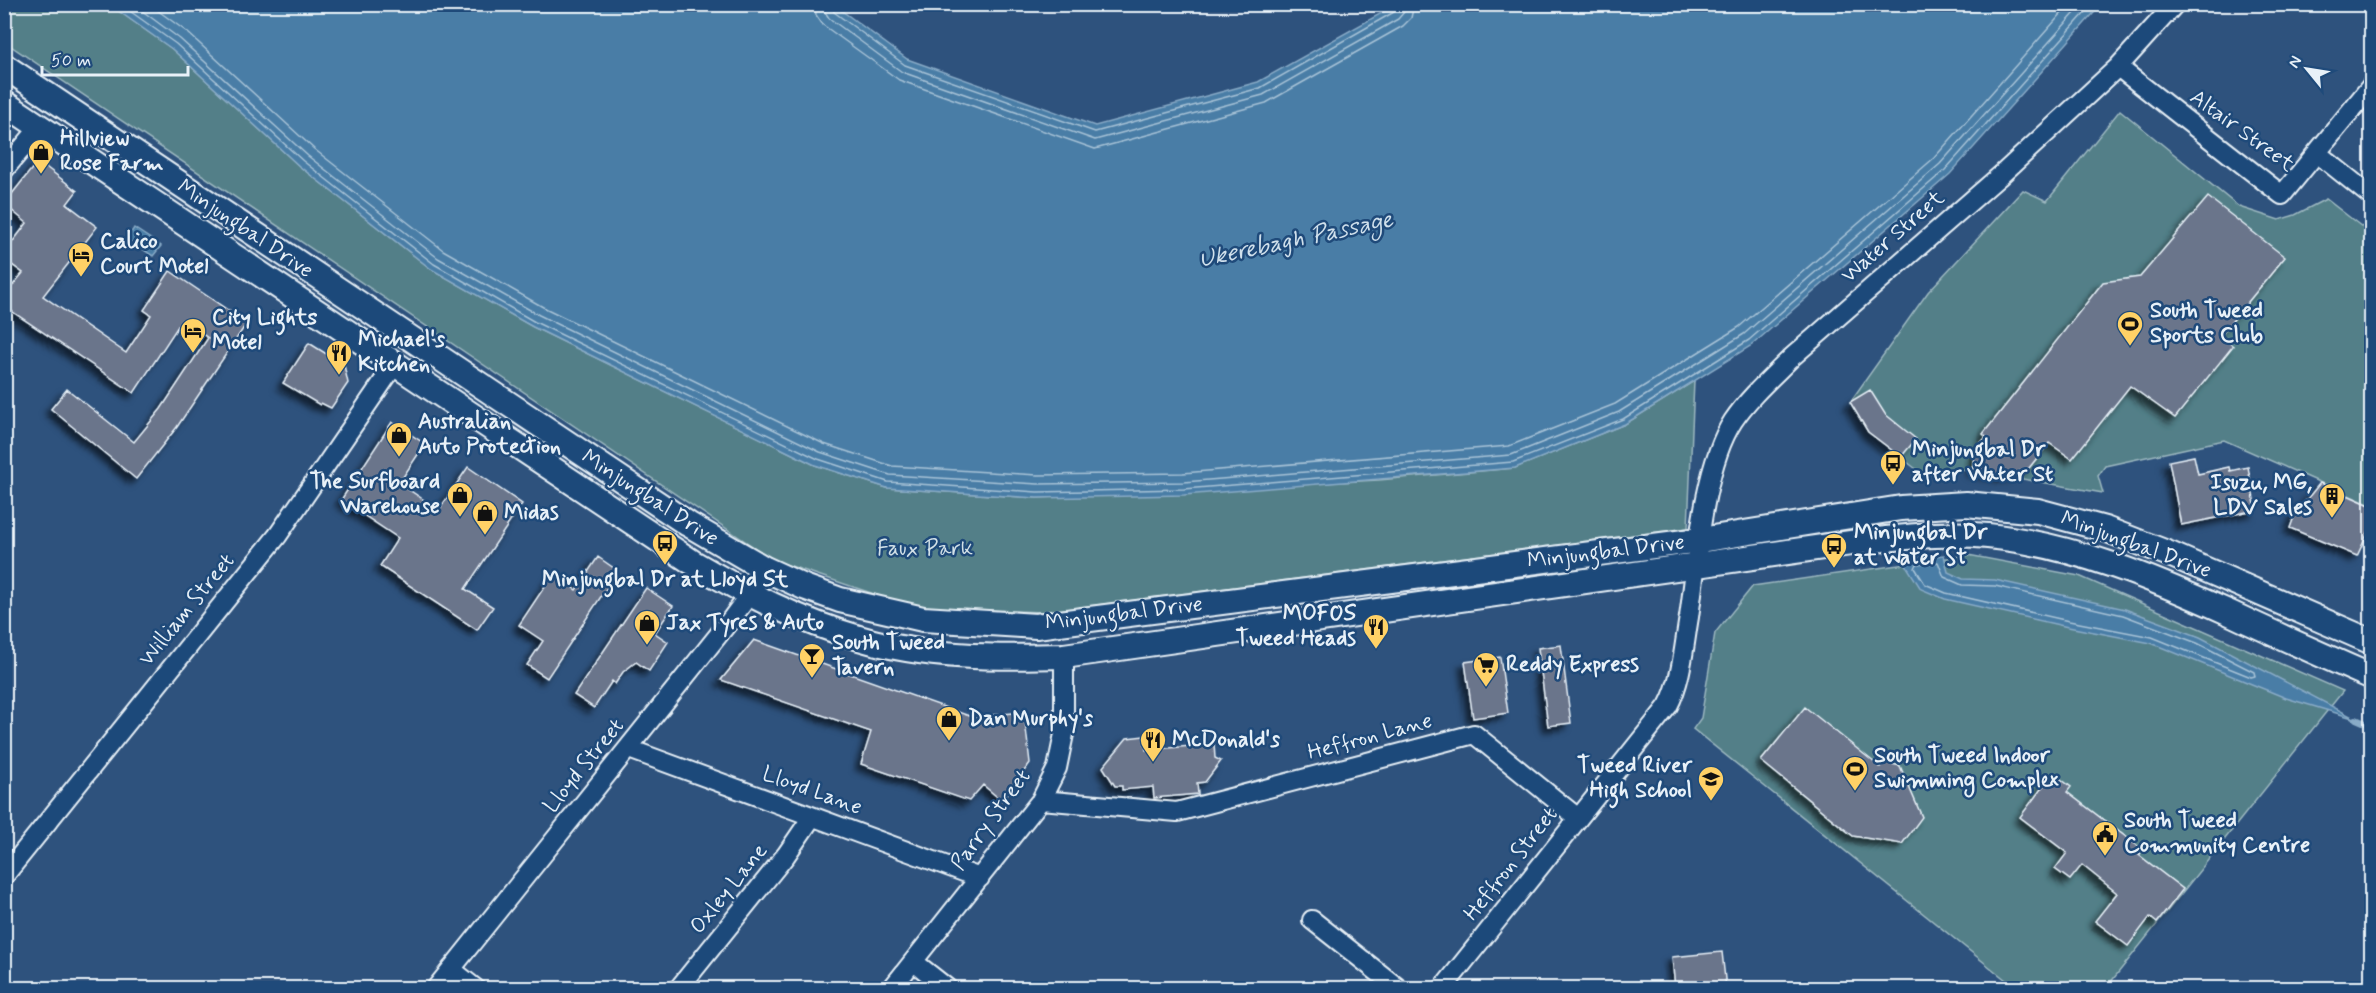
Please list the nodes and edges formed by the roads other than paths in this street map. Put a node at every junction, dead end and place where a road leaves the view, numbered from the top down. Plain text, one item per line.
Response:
1 (2175, 4) edge
2 (4, 66) edge
3 (2118, 67) junction
4 (2372, 85) edge
5 (4, 104) edge
6 (40, 127) junction
7 (2317, 153) junction
8 (4, 170) edge
9 (2372, 197) edge
10 (395, 364) junction
11 (1701, 540) junction
12 (1696, 566) junction
13 (765, 569) junction
14 (749, 595) junction
15 (2372, 642) edge
16 (1064, 656) junction
17 (2372, 677) edge
18 (629, 749) junction
19 (1041, 800) junction
20 (812, 817) junction
21 (1578, 819) junction
22 (4, 876) edge
23 (980, 878) junction
24 (1312, 920) dead end
25 (914, 962) junction
26 (451, 969) junction
27 (436, 988) edge
28 (475, 988) edge
29 (679, 988) edge
30 (892, 988) edge
31 (947, 988) edge
32 (1398, 988) edge
33 (1443, 988) edge

1 - 3 street, Water Street
2 - 13 main road, Minjungbal Drive
3 - 7 street, Altair Street
3 - 11 street, Water Street
4 - 7 street, Altair Street
5 - 6 main road, Minjungbal Drive
6 - 8 street
6 - 10 main road, Minjungbal Drive
7 - 9 street
10 - 14 main road, Minjungbal Drive
10 - 22 street, William Street
11 - 12 street, Heffron Street
11 - 13 main road, Minjungbal Drive
11 - 15 main road, Minjungbal Drive
12 - 16 main road, Minjungbal Drive
12 - 17 main road, Minjungbal Drive
12 - 21 street, Heffron Street
13 - 14 street, Lloyd Street
14 - 16 main road, Minjungbal Drive
14 - 18 street, Lloyd Street
16 - 19 street, Parry Street
18 - 20 street, Lloyd Lane
18 - 26 street, Lloyd Street
19 - 21 street, Heffron Lane
19 - 23 street, Parry Street
20 - 23 street, Lloyd Lane
20 - 29 street, Oxley Lane
21 - 33 street, Heffron Street
23 - 25 street, Parry Street
24 - 32 street
25 - 30 street, Parry Street
25 - 31 street
26 - 27 street, Lloyd Street
26 - 28 street

